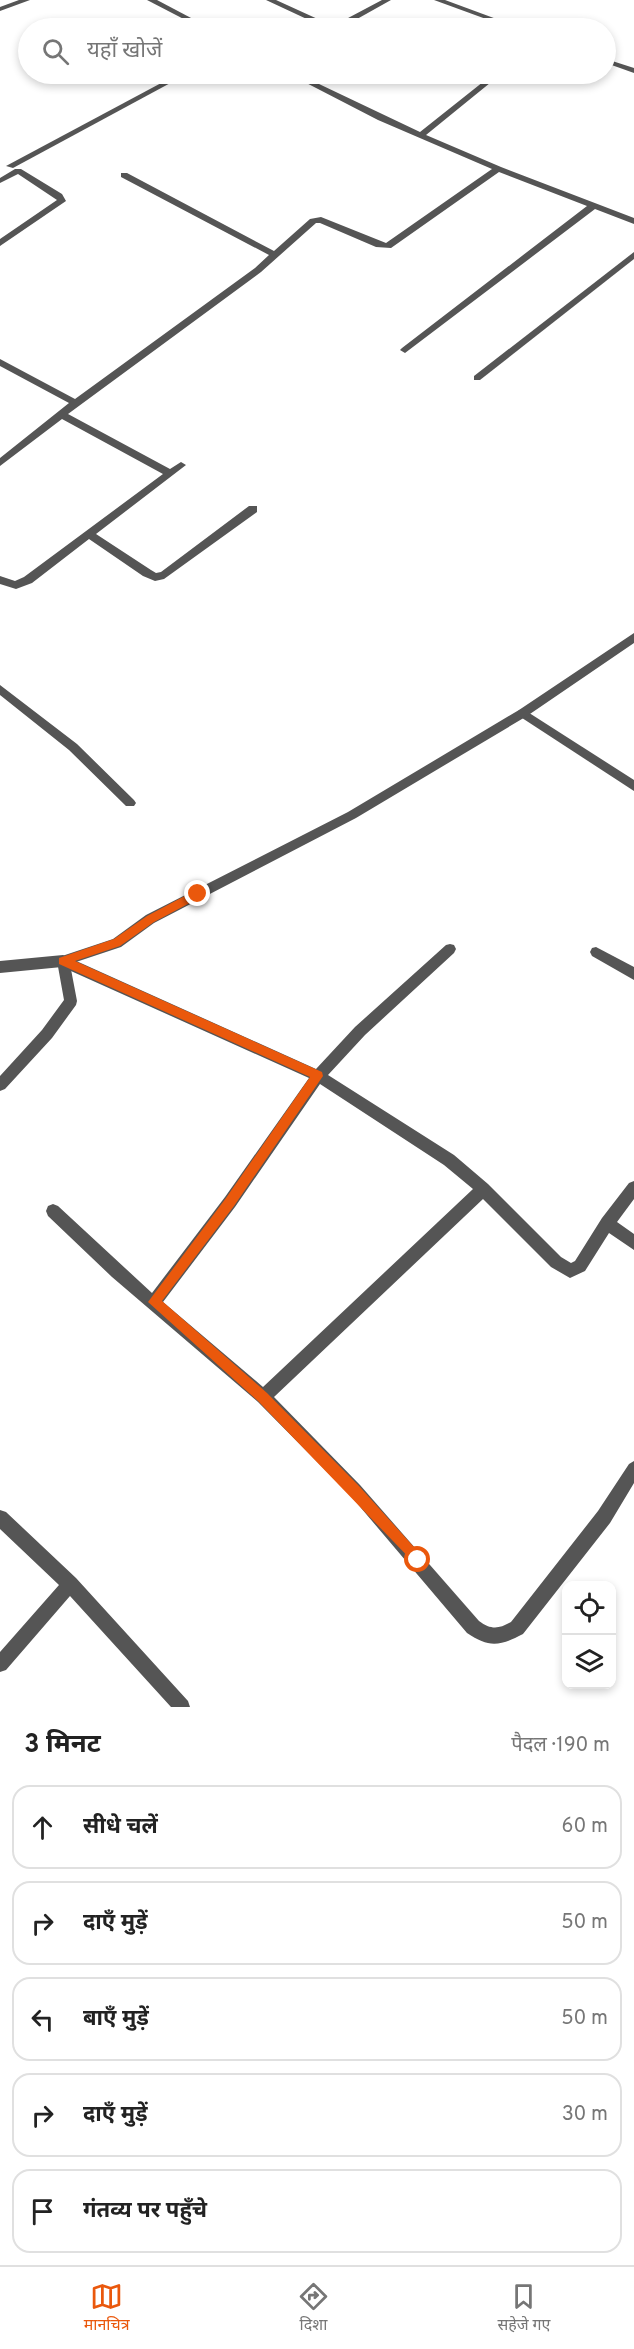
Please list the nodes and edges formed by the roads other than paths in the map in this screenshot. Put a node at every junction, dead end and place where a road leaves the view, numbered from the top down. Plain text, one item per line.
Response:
1 (26, 0) edge
2 (152, 0) edge
3 (270, 0) edge
4 (387, 0) edge
5 (438, 0) edge
6 (0, 9) edge
7 (187, 18) edge
8 (306, 18) edge
9 (354, 18) edge
10 (488, 18) edge
11 (616, 65) edge
12 (634, 71) edge
13 (165, 84) edge
14 (314, 84) edge
15 (485, 84) edge
16 (421, 135) junction
17 (0, 160) edge
18 (14, 168) junction
19 (498, 169) junction
20 (124, 175) dead end
21 (0, 181) edge
22 (593, 206) junction
23 (634, 221) edge
24 (0, 243) edge
25 (275, 255) junction
26 (634, 255) edge
27 (405, 350) dead end
28 (0, 362) edge
29 (477, 378) dead end
30 (76, 403) junction
31 (61, 415) junction
32 (0, 463) edge
33 (181, 465) dead end
34 (170, 473) junction
35 (253, 509) dead end
36 (89, 534) junction
37 (0, 580) edge
38 (634, 638) edge
39 (0, 689) edge
40 (522, 713) junction
41 (634, 786) edge
42 (129, 803) dead end
43 (450, 949) dead end
44 (596, 952) dead end
45 (63, 961) junction
46 (0, 967) edge
47 (634, 974) edge
48 (318, 1076) junction
49 (0, 1085) edge
50 (634, 1188) edge
51 (483, 1189) junction
52 (53, 1211) dead end
53 (607, 1223) junction
54 (634, 1243) edge
55 (154, 1302) junction
56 (263, 1397) junction
57 (634, 1469) edge
58 (0, 1518) edge
59 (70, 1584) junction
60 (0, 1664) edge
61 (182, 1707) edge

1 - 6 street
2 - 7 street
3 - 8 street
4 - 9 street
5 - 10 street
11 - 12 street
13 - 18 street
14 - 16 street
15 - 16 street
16 - 19 street
17 - 18 street
18 - 21 street
18 - 24 street
19 - 22 street
19 - 25 street
20 - 25 street
22 - 23 street
22 - 27 street
25 - 30 street
26 - 29 street
28 - 30 street
30 - 31 street
31 - 32 street
31 - 34 street
33 - 34 street
34 - 36 street
35 - 36 street
36 - 37 street
38 - 40 street
39 - 42 street
40 - 41 street
40 - 45 street
43 - 48 street
44 - 47 street
45 - 46 street
45 - 48 street
45 - 49 street
48 - 51 street
48 - 55 street
50 - 53 street
51 - 53 street
51 - 56 street
52 - 55 street
53 - 54 street
55 - 56 street
56 - 57 street
58 - 59 street
59 - 60 street
59 - 61 street

